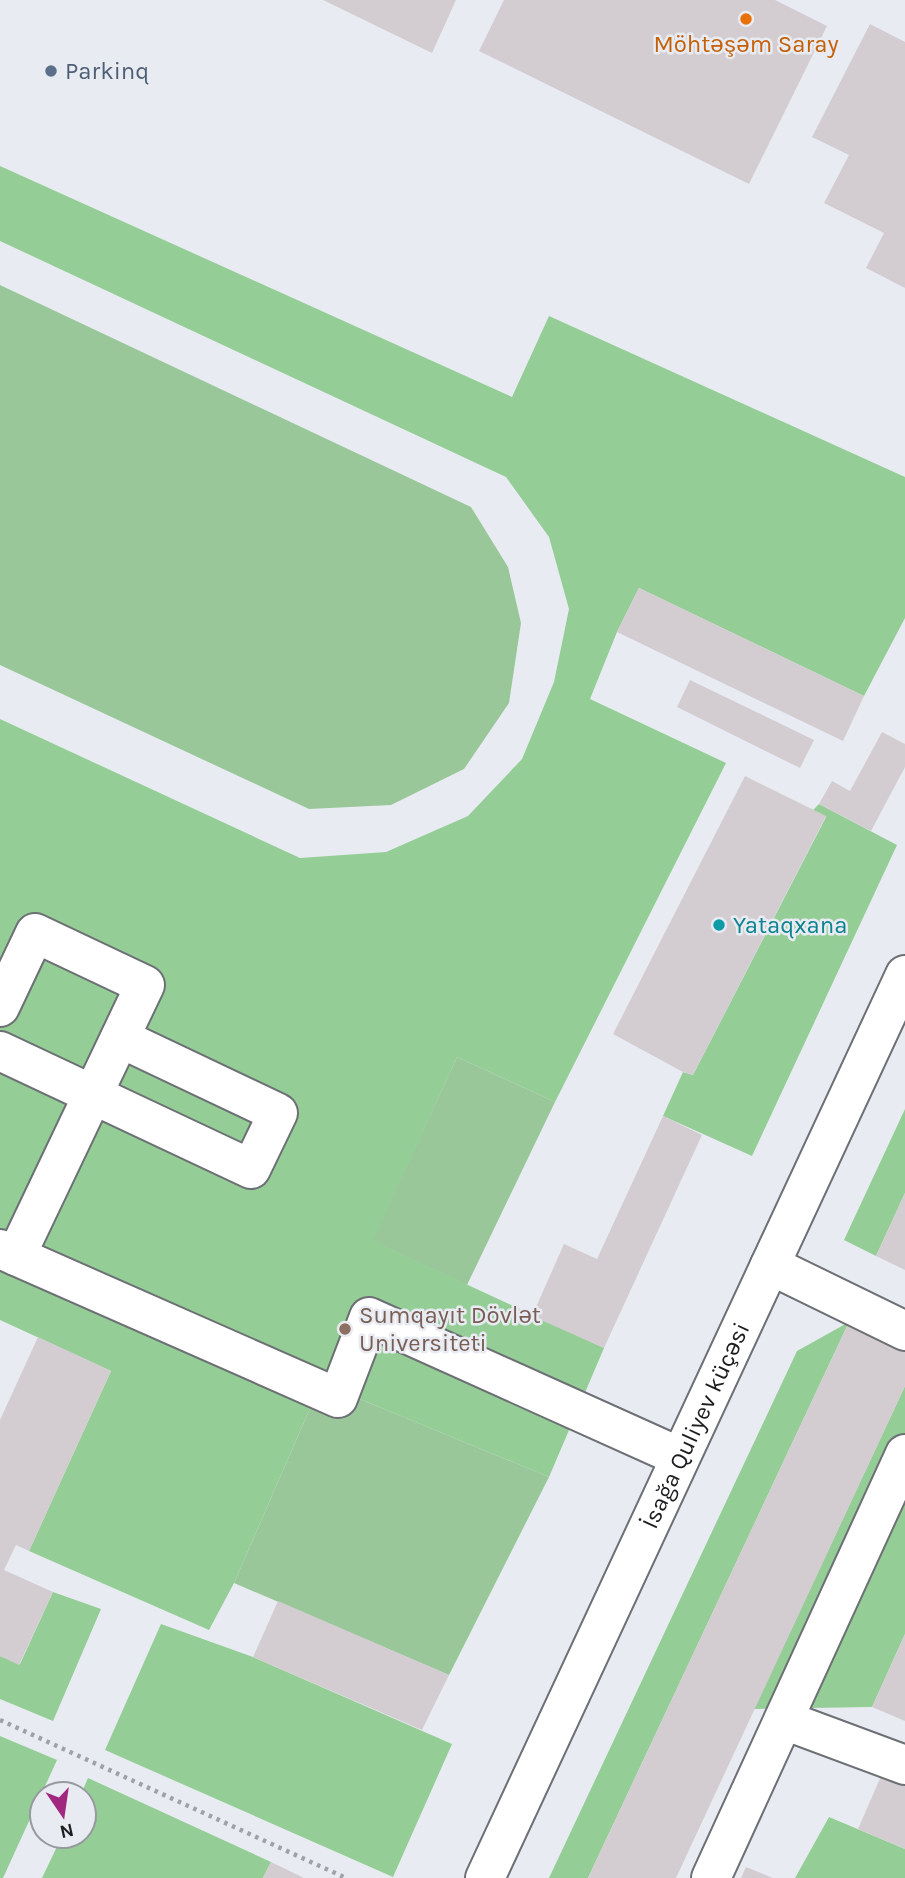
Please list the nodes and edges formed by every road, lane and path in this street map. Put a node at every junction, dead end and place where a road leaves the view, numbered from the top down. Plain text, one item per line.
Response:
1 (905, 975) edge
2 (0, 1007) edge
3 (120, 1038) junction
4 (0, 1051) edge
5 (93, 1095) junction
6 (8, 1253) edge
7 (770, 1265) junction
8 (905, 1331) edge
9 (905, 1454) edge
10 (680, 1457) junction
11 (0, 1720) edge
12 (784, 1720) junction
13 (905, 1765) edge
14 (346, 1878) edge
15 (485, 1878) edge
16 (711, 1878) edge

1 - 7 street, İsağa Quliyev küçəsi
2 - 3 street
3 - 5 street
3 - 5 street
4 - 5 street
5 - 6 street
6 - 10 street
7 - 8 street
7 - 10 street, İsağa Quliyev küçəsi
9 - 12 street
10 - 15 street, İsağa Quliyev küçəsi
11 - 14 path
12 - 13 street
12 - 16 street

